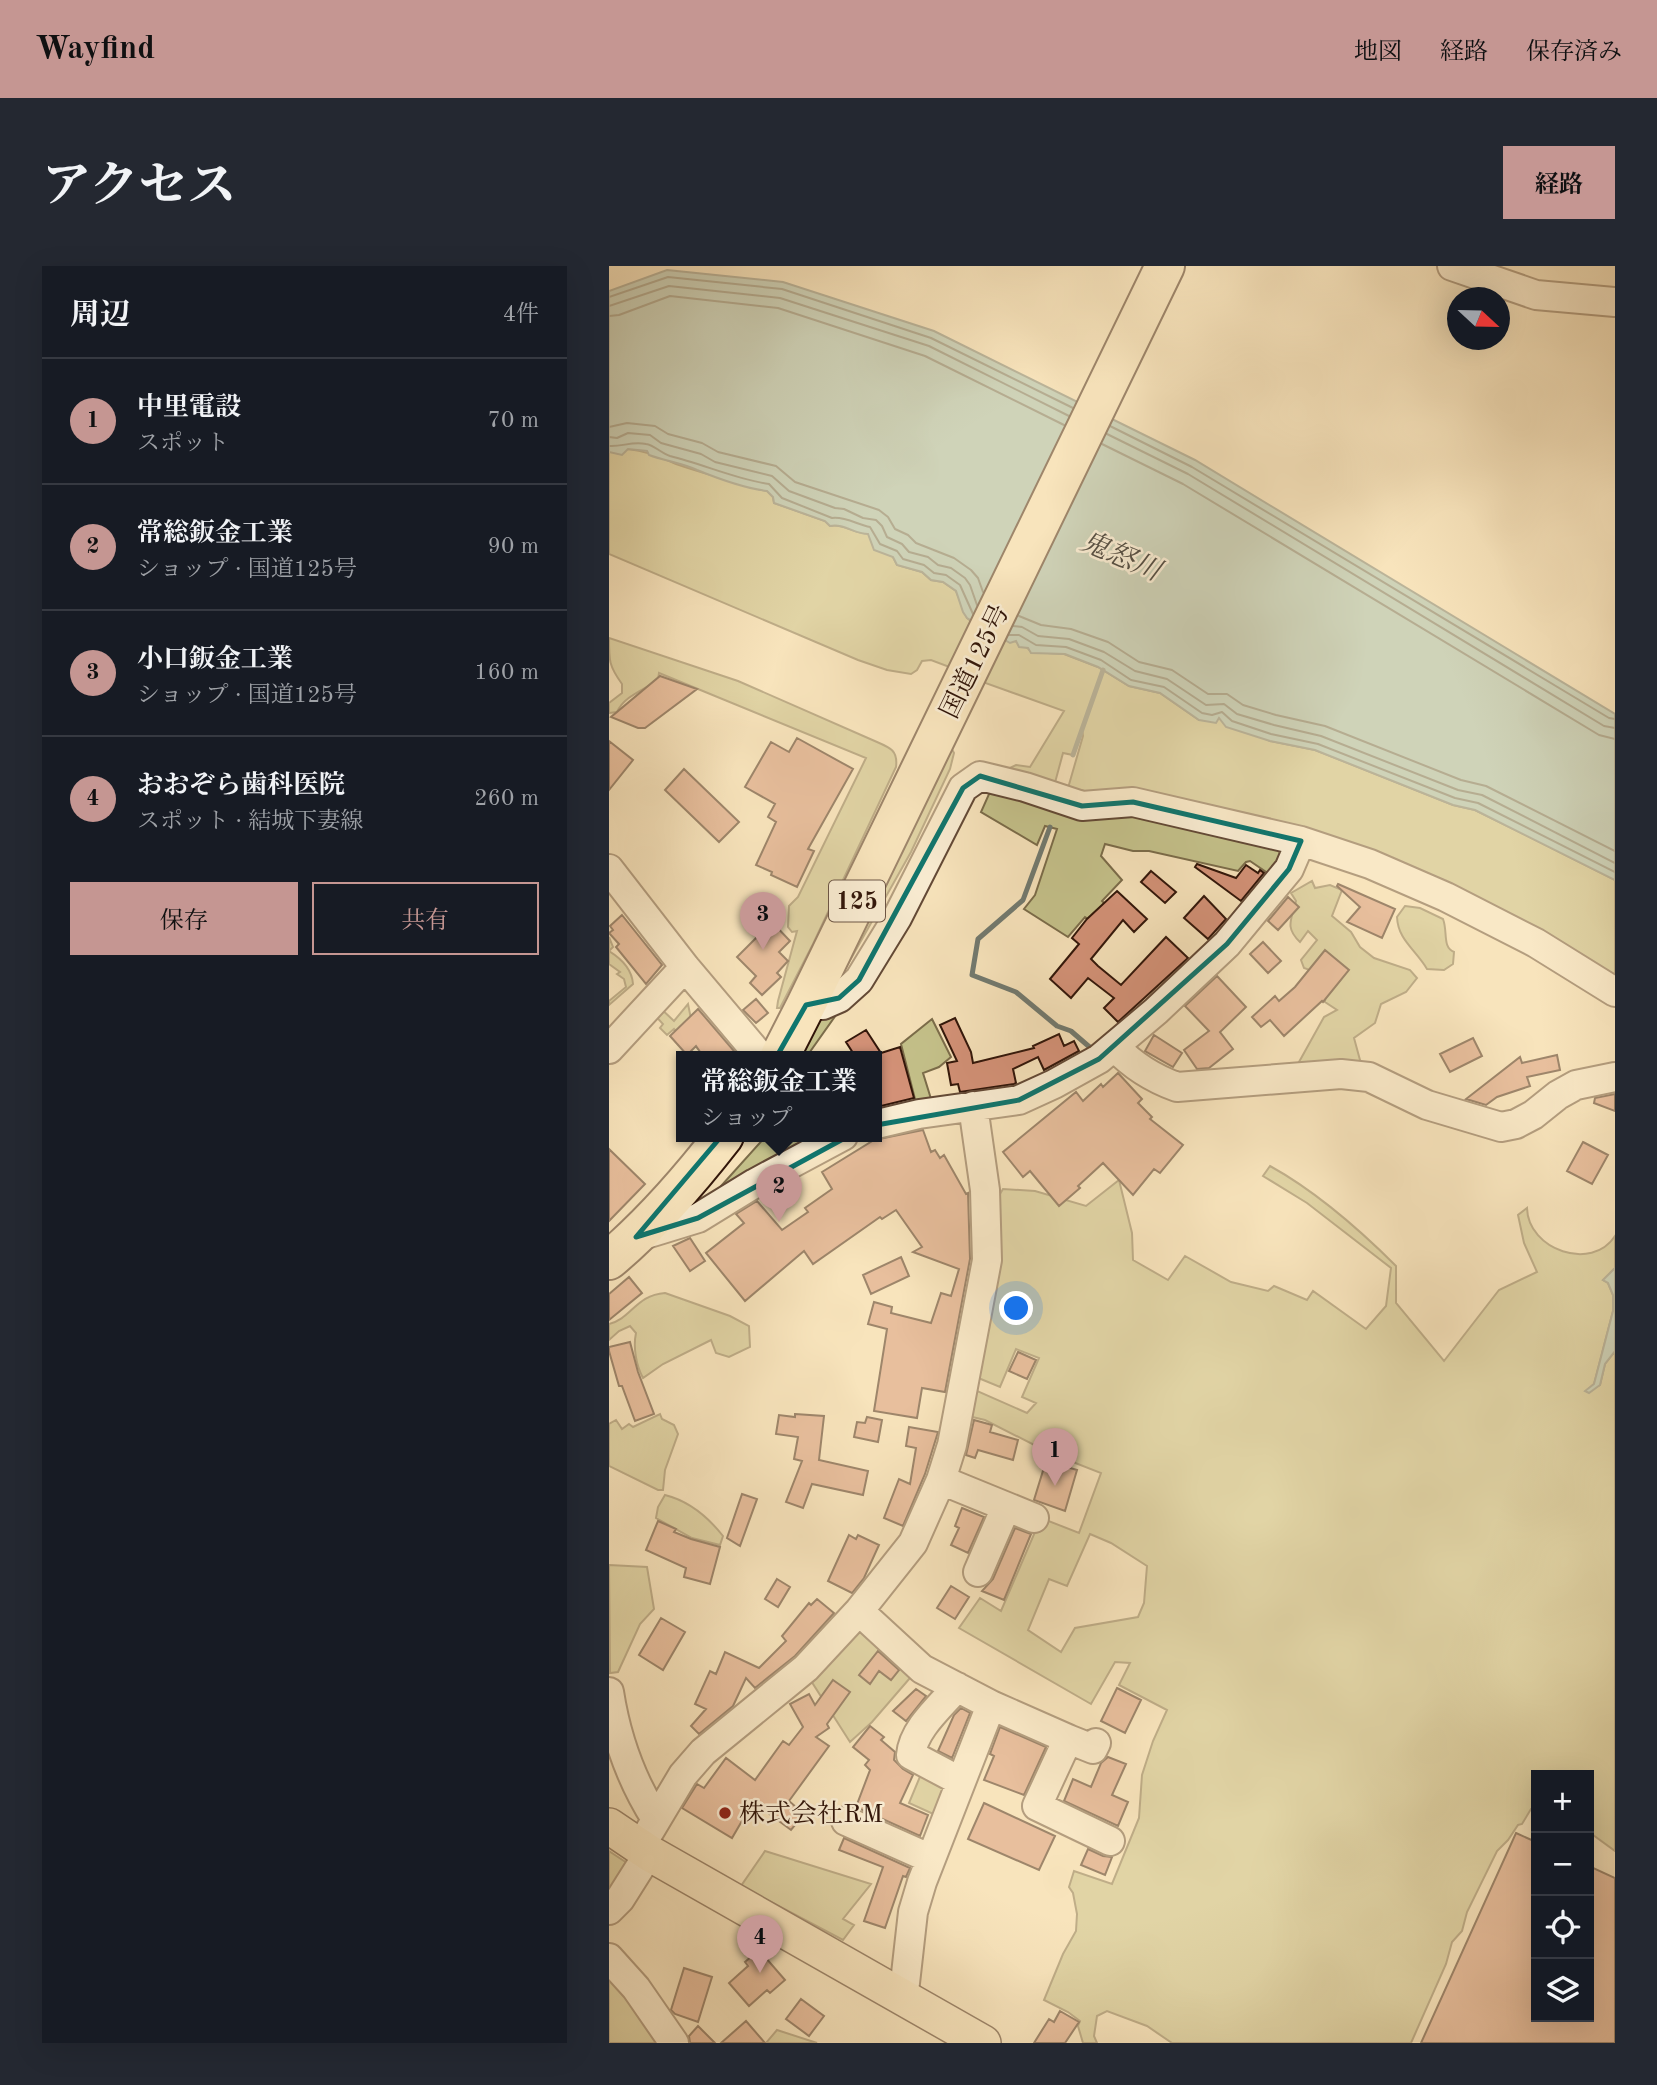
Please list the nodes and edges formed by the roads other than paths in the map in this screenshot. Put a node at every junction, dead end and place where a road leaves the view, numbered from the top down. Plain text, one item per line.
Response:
1 (1165, 266) edge
2 (1452, 266) edge
3 (1615, 302) edge
4 (1301, 841) junction
5 (609, 869) edge
6 (685, 967) junction
7 (1615, 992) edge
8 (806, 1005) junction
9 (1115, 1047) junction
10 (609, 1049) edge
11 (756, 1051) edge
12 (783, 1051) edge
13 (1615, 1077) edge
14 (974, 1107) junction
15 (882, 1123) edge
16 (719, 1142) edge
17 (829, 1142) edge
18 (623, 1249) edge
19 (941, 1480) junction
20 (1006, 1507) junction
21 (1034, 1518) dead end
22 (978, 1572) dead end
23 (859, 1611) junction
24 (957, 1687) junction
25 (609, 1692) edge
26 (991, 1705) junction
27 (1068, 1739) junction
28 (1096, 1743) dead end
29 (960, 1781) junction
30 (846, 1821) dead end
31 (609, 1826) edge
32 (648, 1840) junction
33 (1111, 1841) dead end
34 (929, 1858) junction
35 (609, 1910) edge
36 (609, 1958) edge
37 (900, 1995) junction
38 (674, 2043) edge
39 (983, 2043) edge

1 - 8 highway, 国道125号 / 125
2 - 3 street
4 - 7 street
4 - 8 street
4 - 9 street
5 - 6 street
6 - 10 street
6 - 11 street
8 - 12 highway, 国道125号 / 125
9 - 13 street
9 - 14 street
14 - 15 street
14 - 19 street
16 - 18 highway
17 - 18 street
19 - 20 street
19 - 23 street
20 - 21 street
20 - 22 street
23 - 24 street
23 - 32 street
24 - 26 street
24 - 29 street
25 - 32 street
26 - 27 street
26 - 29 street
27 - 28 street
27 - 33 street
29 - 34 street
30 - 34 street
31 - 32 main road
32 - 35 street
32 - 37 main road
34 - 37 street
36 - 38 street
37 - 39 main road

